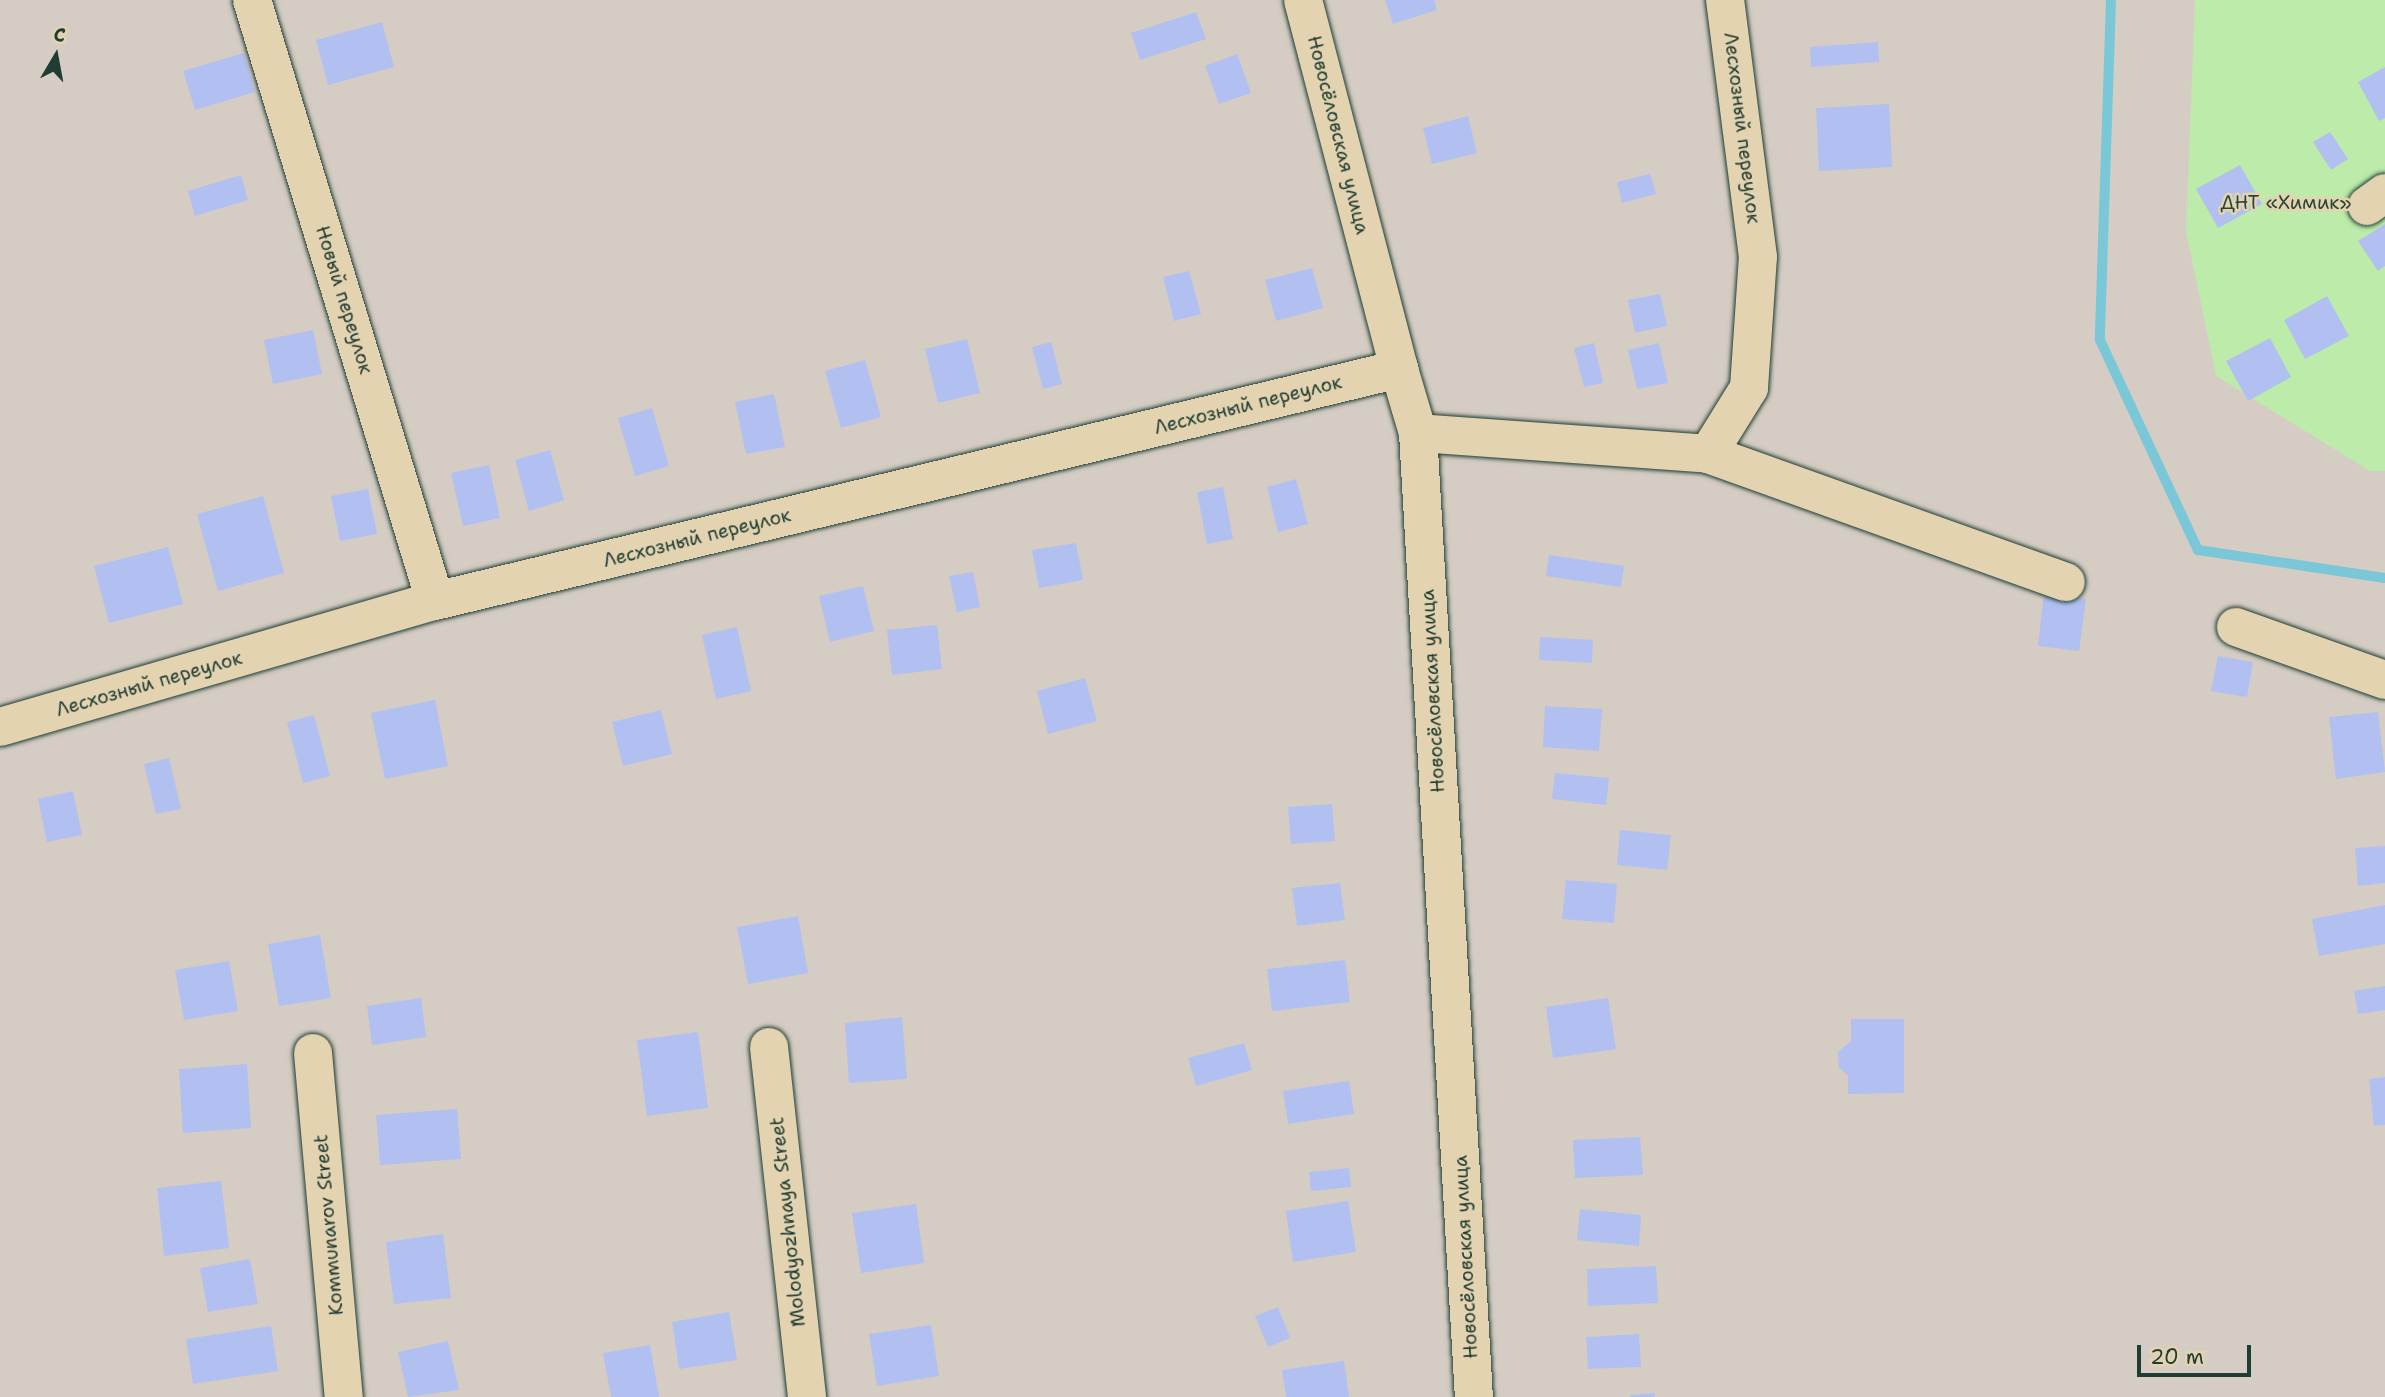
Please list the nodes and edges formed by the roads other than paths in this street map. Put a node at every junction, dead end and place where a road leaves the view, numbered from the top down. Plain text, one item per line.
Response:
1 (252, 0) edge
2 (1303, 0) edge
3 (1725, 0) edge
4 (1399, 369) junction
5 (1418, 433) junction
6 (1708, 454) junction
7 (2066, 582) dead end
8 (435, 601) junction
9 (2236, 627) dead end
10 (2385, 680) edge
11 (0, 727) edge
12 (769, 1047) dead end
13 (313, 1053) dead end
14 (344, 1397) edge
15 (807, 1397) edge
16 (1474, 1397) edge

1 - 8 street, Новый переулок
2 - 4 street, Новосёловская улица
3 - 6 street, Лесхозный переулок
4 - 5 street, Новосёловская улица
4 - 8 street, Лесхозный переулок
5 - 6 street
5 - 16 street, Новосёловская улица
6 - 7 street
8 - 11 street, Лесхозный переулок
9 - 10 street
12 - 15 street, Molodyozhnaya Street
13 - 14 street, Kommunarov Street

